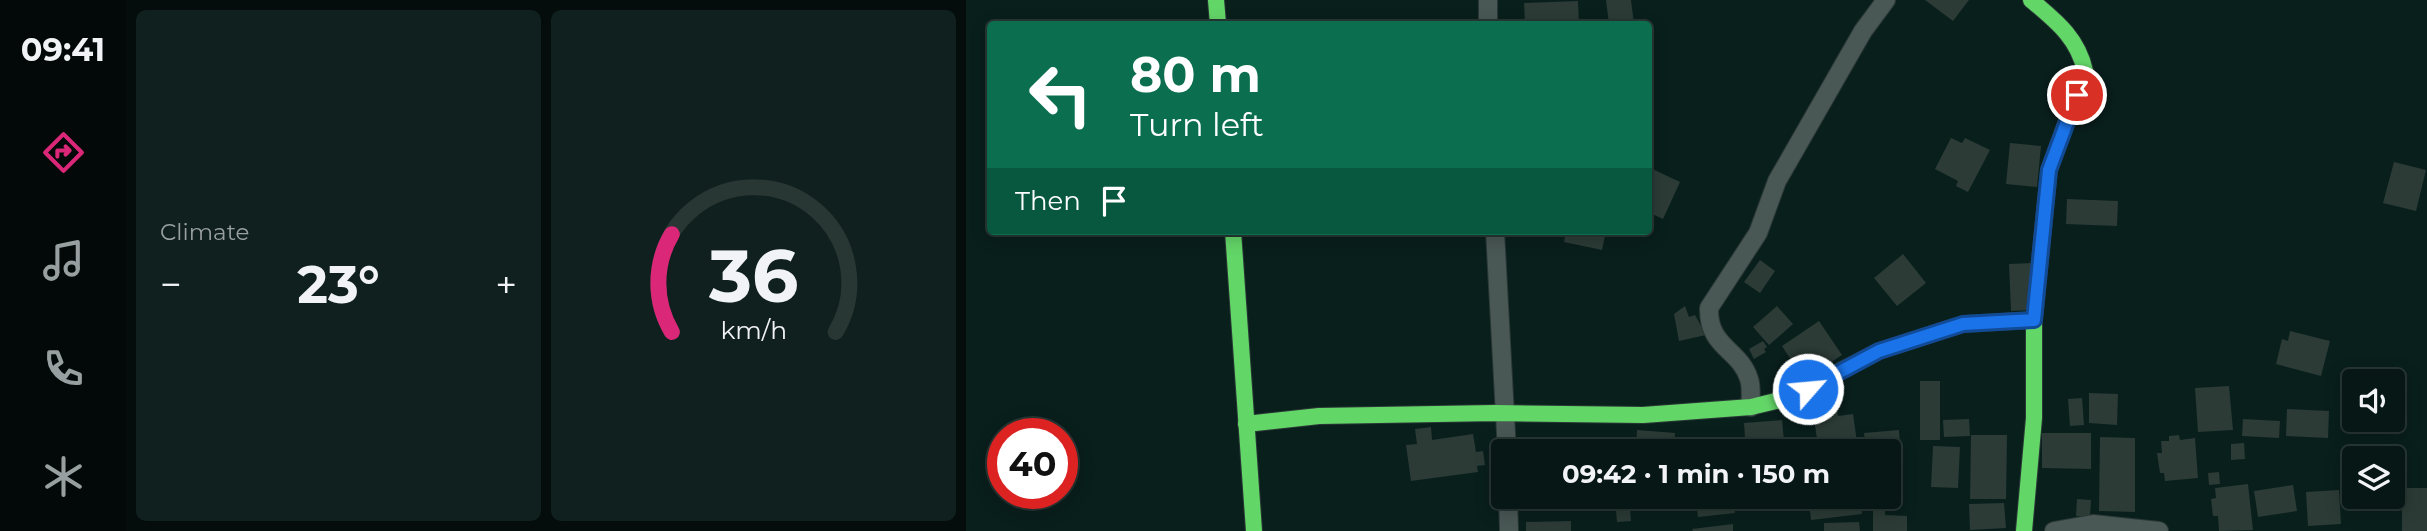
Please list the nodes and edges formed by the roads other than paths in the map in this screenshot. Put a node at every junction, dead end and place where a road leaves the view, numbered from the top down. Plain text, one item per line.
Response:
1 (1216, 0) edge
2 (1488, 0) edge
3 (1886, 0) edge
4 (2031, 0) edge
5 (1218, 21) edge
6 (1488, 21) edge
7 (1233, 235) edge
8 (1495, 235) edge
9 (2034, 320) junction
10 (1751, 407) junction
11 (1506, 413) junction
12 (1247, 424) junction
13 (1507, 439) edge
14 (1508, 509) edge
15 (1254, 531) edge
16 (1509, 531) edge
17 (2024, 531) edge
18 (2053, 531) edge
19 (2159, 531) edge

1 - 5 street
2 - 6 street
3 - 10 street
4 - 9 street
7 - 12 street
8 - 11 street
9 - 10 street
9 - 17 street
10 - 11 street
11 - 12 street
11 - 13 street
12 - 15 street
14 - 16 street
18 - 19 street

